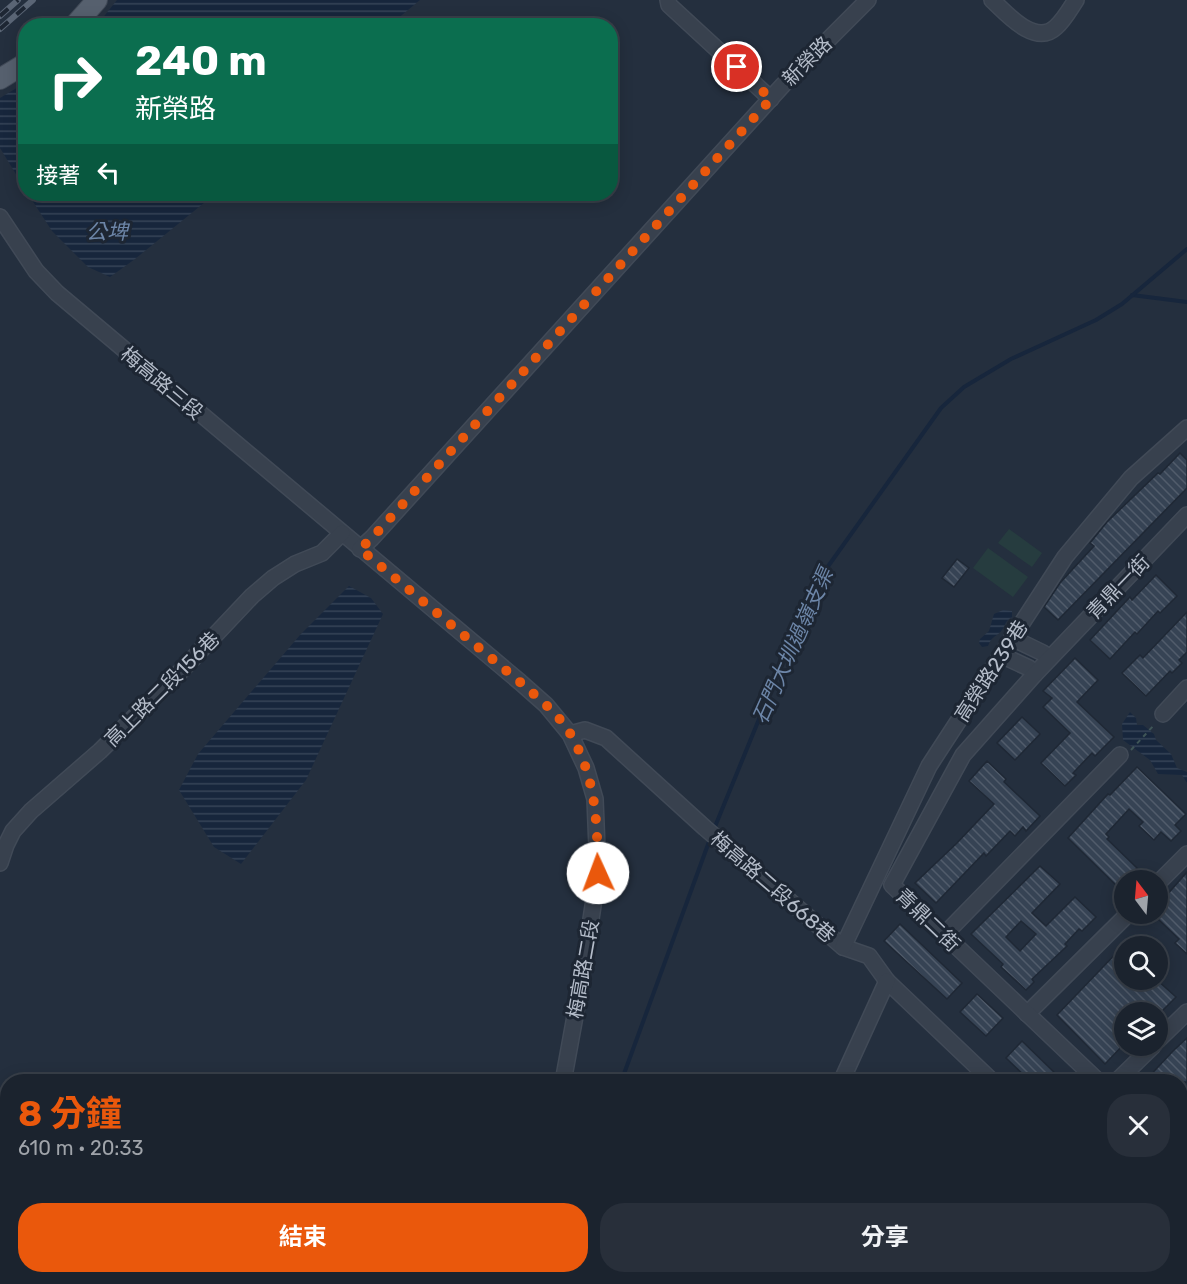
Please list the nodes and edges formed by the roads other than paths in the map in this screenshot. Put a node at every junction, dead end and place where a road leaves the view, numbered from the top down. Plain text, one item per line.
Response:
1 (97, 0) edge
2 (668, 0) edge
3 (868, 0) edge
4 (992, 0) edge
5 (1076, 0) edge
6 (81, 18) edge
7 (18, 68) edge
8 (0, 79) edge
9 (771, 99) junction
10 (0, 217) edge
11 (1187, 428) edge
12 (1187, 515) edge
13 (342, 533) junction
14 (360, 549) junction
15 (1012, 638) junction
16 (1001, 655) junction
17 (1050, 659) junction
18 (1035, 674) junction
19 (1187, 688) edge
20 (1158, 720) road end
21 (570, 734) junction
22 (1125, 752) road end
23 (1187, 854) edge
24 (0, 863) edge
25 (1168, 873) edge
26 (1118, 924) edge
27 (944, 935) junction
28 (843, 947) junction
29 (887, 981) junction
30 (1187, 1012) edge
31 (1027, 1014) junction
32 (1168, 1030) edge
33 (1143, 1056) edge
34 (564, 1074) edge
35 (845, 1074) edge
36 (985, 1074) edge
37 (1091, 1074) edge
38 (1124, 1074) edge

1 - 6 main road
2 - 9 street
3 - 9 street, 新榮路
4 - 5 street
7 - 8 main road
9 - 14 street, 新榮路
10 - 13 street, 梅高路三段
11 - 15 street, 高榮路239巷
12 - 17 street, 青鼎一街
13 - 14 street, 梅高路二段
13 - 24 street, 高上路二段156巷
14 - 21 street, 梅高路二段
15 - 16 street, 高榮路239巷
15 - 17 street
16 - 18 street
16 - 28 street, 高榮路239巷
17 - 18 street, 青鼎一街
18 - 27 street, 青鼎二街
19 - 20 street
21 - 28 street, 梅高路二段668巷
21 - 34 street, 梅高路二段
22 - 27 street
23 - 25 street
26 - 31 street
27 - 31 street, 青鼎二街
28 - 29 street, 梅高路二段668巷
29 - 35 street
29 - 36 street, 梅高路二段668巷
30 - 32 street
31 - 37 street, 青鼎二街
33 - 38 street

